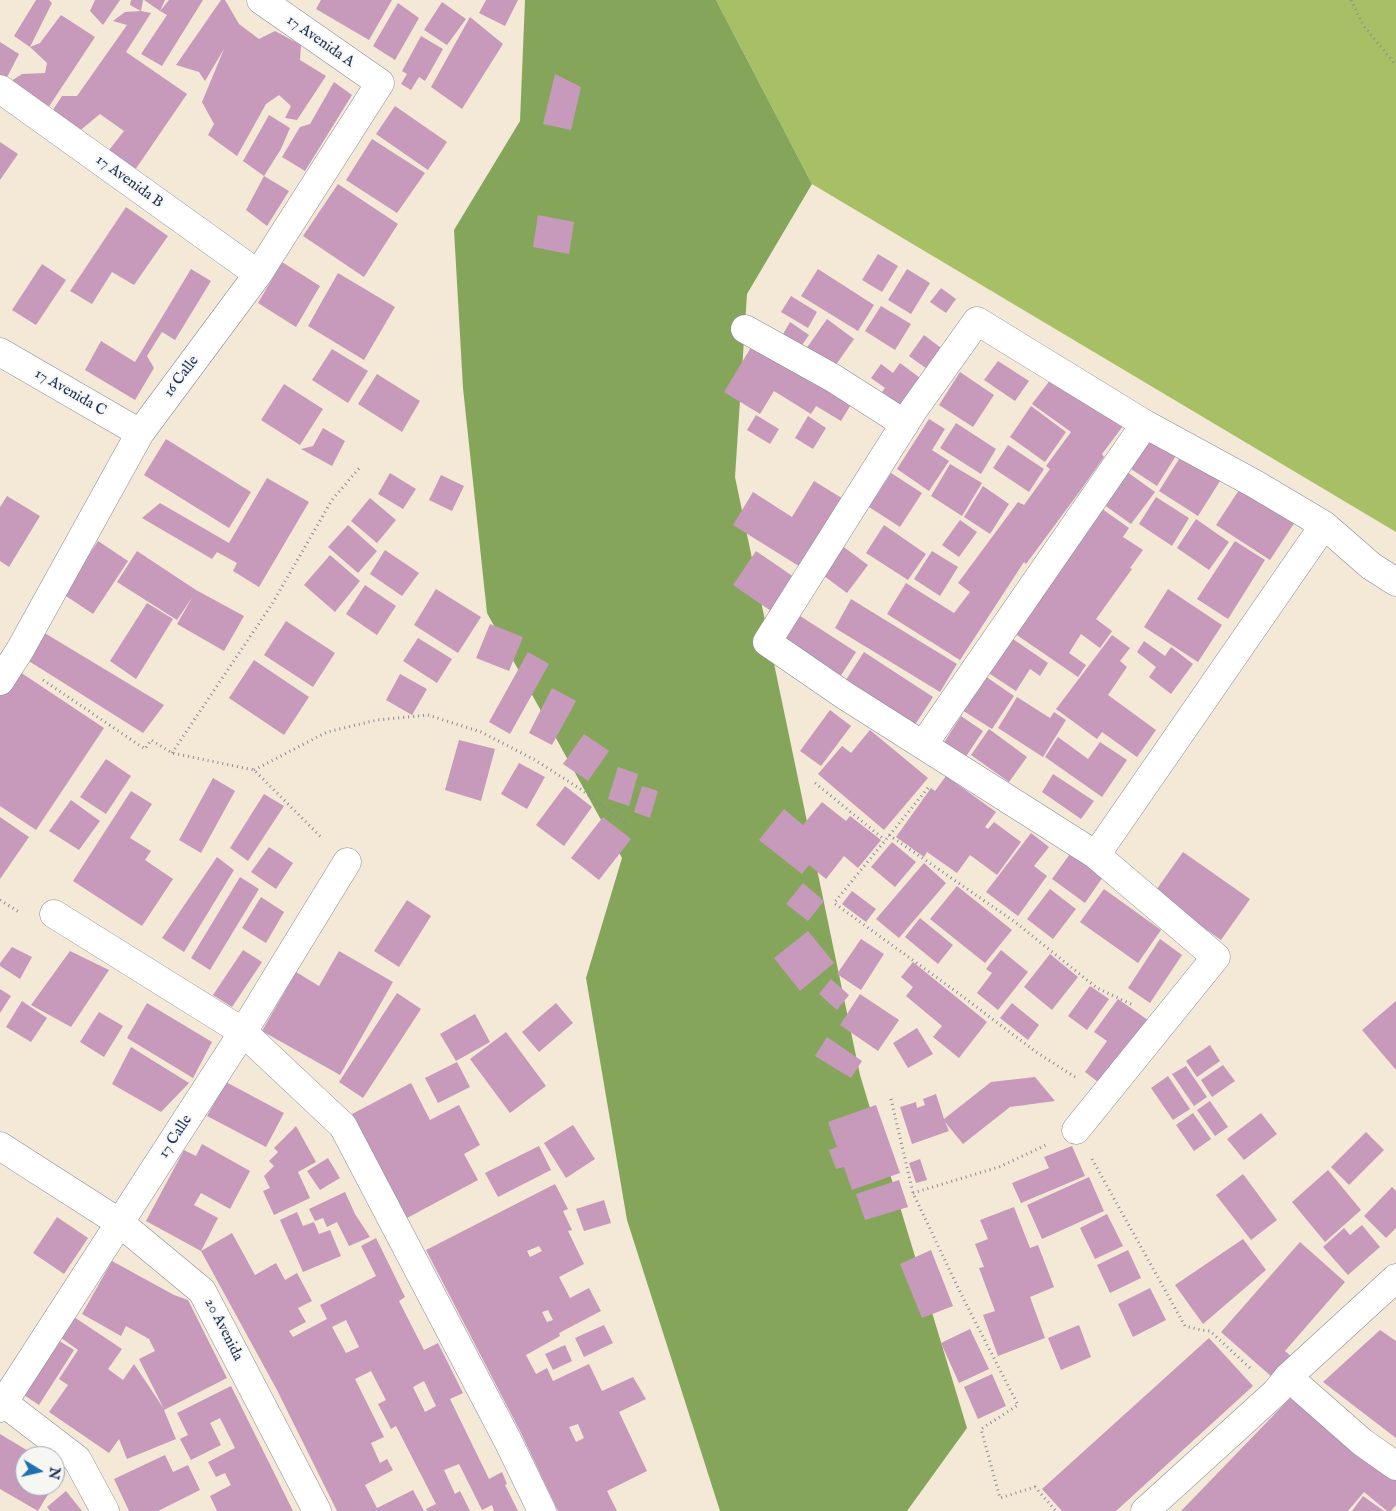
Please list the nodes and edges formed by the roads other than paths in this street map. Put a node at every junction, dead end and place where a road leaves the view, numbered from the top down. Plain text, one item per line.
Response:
1 (261, 0) edge
2 (380, 83) joint
3 (0, 89) edge
4 (258, 274) junction
5 (745, 329) dead end
6 (0, 352) edge
7 (905, 424) junction
8 (1144, 424) junction
9 (140, 433) junction
10 (1324, 525) junction
11 (1396, 582) edge
12 (8, 657) edge
13 (923, 744) junction
14 (1096, 855) junction
15 (347, 862) road end
16 (54, 914) dead end
17 (243, 1032) junction
18 (1076, 1130) road end
19 (0, 1146) edge
20 (120, 1223) junction
21 (1396, 1278) edge
22 (1282, 1385) junction
23 (2, 1405) edge
24 (1396, 1466) edge
25 (105, 1511) edge
26 (317, 1511) edge
27 (542, 1511) edge
28 (1145, 1511) edge

1 - 2 street, 17 Avenida A
2 - 4 street, 16 Calle
3 - 4 street, 17 Avenida B
4 - 9 street, 16 Calle
5 - 7 street
6 - 9 street, 17 Avenida C
7 - 8 street
7 - 13 street
8 - 10 street
8 - 13 street
9 - 12 street, 16 Calle
10 - 11 street
10 - 14 street
13 - 14 street
14 - 18 street
15 - 17 street, 17 Calle
16 - 17 street
17 - 20 street, 17 Calle
17 - 27 street
19 - 20 street, 20 Avenida
20 - 23 street, 17 Calle
20 - 26 street, 20 Avenida
21 - 22 street
22 - 24 street
22 - 28 street
23 - 25 street

